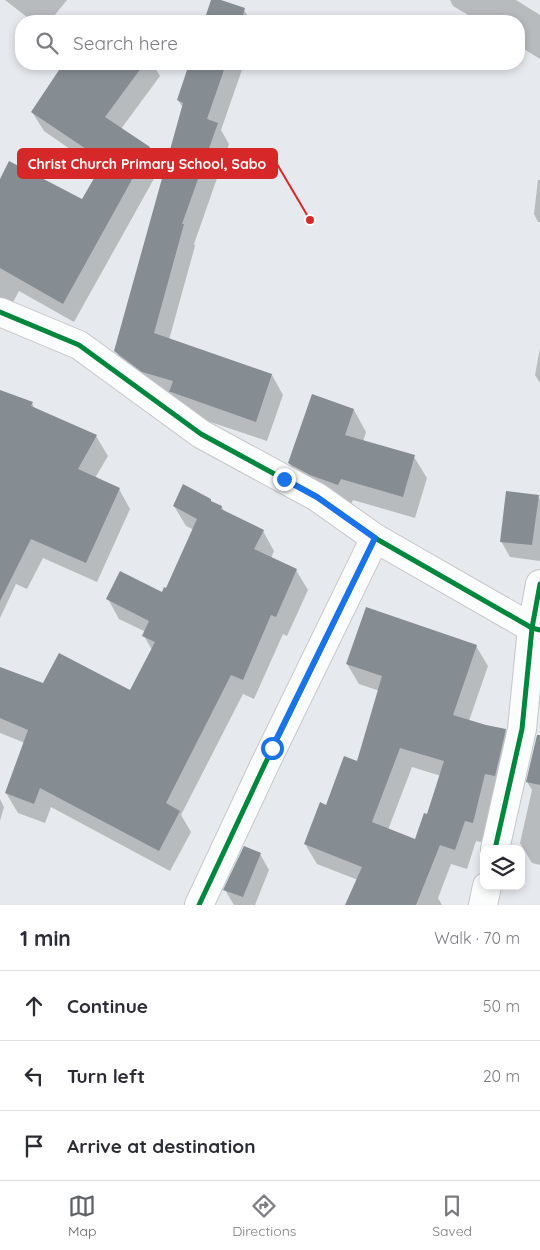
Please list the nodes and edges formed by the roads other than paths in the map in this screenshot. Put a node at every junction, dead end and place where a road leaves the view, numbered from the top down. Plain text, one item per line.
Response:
1 (1, 314) edge
2 (375, 538) junction
3 (540, 584) edge
4 (536, 629) edge
5 (496, 845) edge
6 (486, 890) edge
7 (199, 905) edge
8 (483, 905) edge

1 - 2 street
2 - 4 street
2 - 7 street
3 - 4 street
4 - 5 street
6 - 8 street

